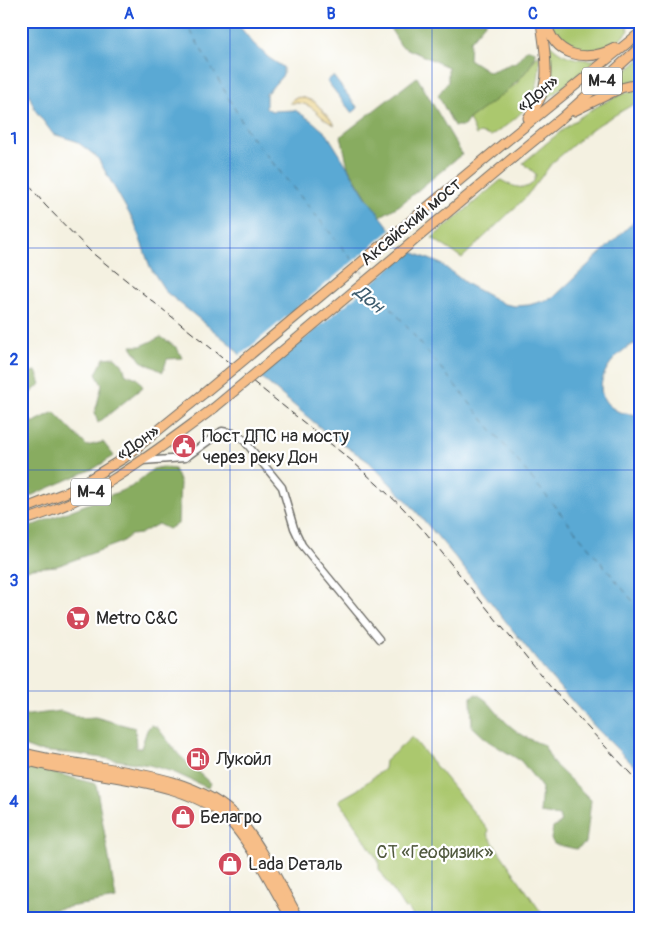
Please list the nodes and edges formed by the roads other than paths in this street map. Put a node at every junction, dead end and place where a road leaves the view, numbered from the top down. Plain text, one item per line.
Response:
1 (541, 21) edge
2 (546, 21) edge
3 (639, 31) edge
4 (641, 48) edge
5 (641, 83) edge
6 (563, 117) junction
7 (520, 130) junction
8 (503, 144) joint
9 (514, 157) joint
10 (203, 394) joint
11 (214, 408) joint
12 (142, 461) junction
13 (21, 508) edge
14 (41, 516) junction
15 (21, 521) edge
16 (21, 526) edge
17 (380, 639) dead end
18 (21, 752) edge
19 (21, 759) edge
20 (239, 826) junction
21 (291, 918) edge
22 (299, 918) edge

1 - 7 main road
2 - 3 main road
3 - 7 main road, «Дон» / М-4
4 - 6 main road, «Дон» / М-4
5 - 6 main road
6 - 9 main road, «Дон» / М-4
7 - 8 main road, «Дон» / М-4
8 - 10 main road, Аксайский мост / М-4, bridge
9 - 11 main road, Аксайский мост / М-4, bridge
10 - 13 main road, «Дон» / М-4
11 - 12 main road, «Дон» / М-4
12 - 14 main road, «Дон» / М-4
12 - 17 street
14 - 15 main road, «Дон» / М-4
14 - 16 main road
18 - 20 main road
19 - 20 main road
20 - 21 main road
20 - 22 main road

